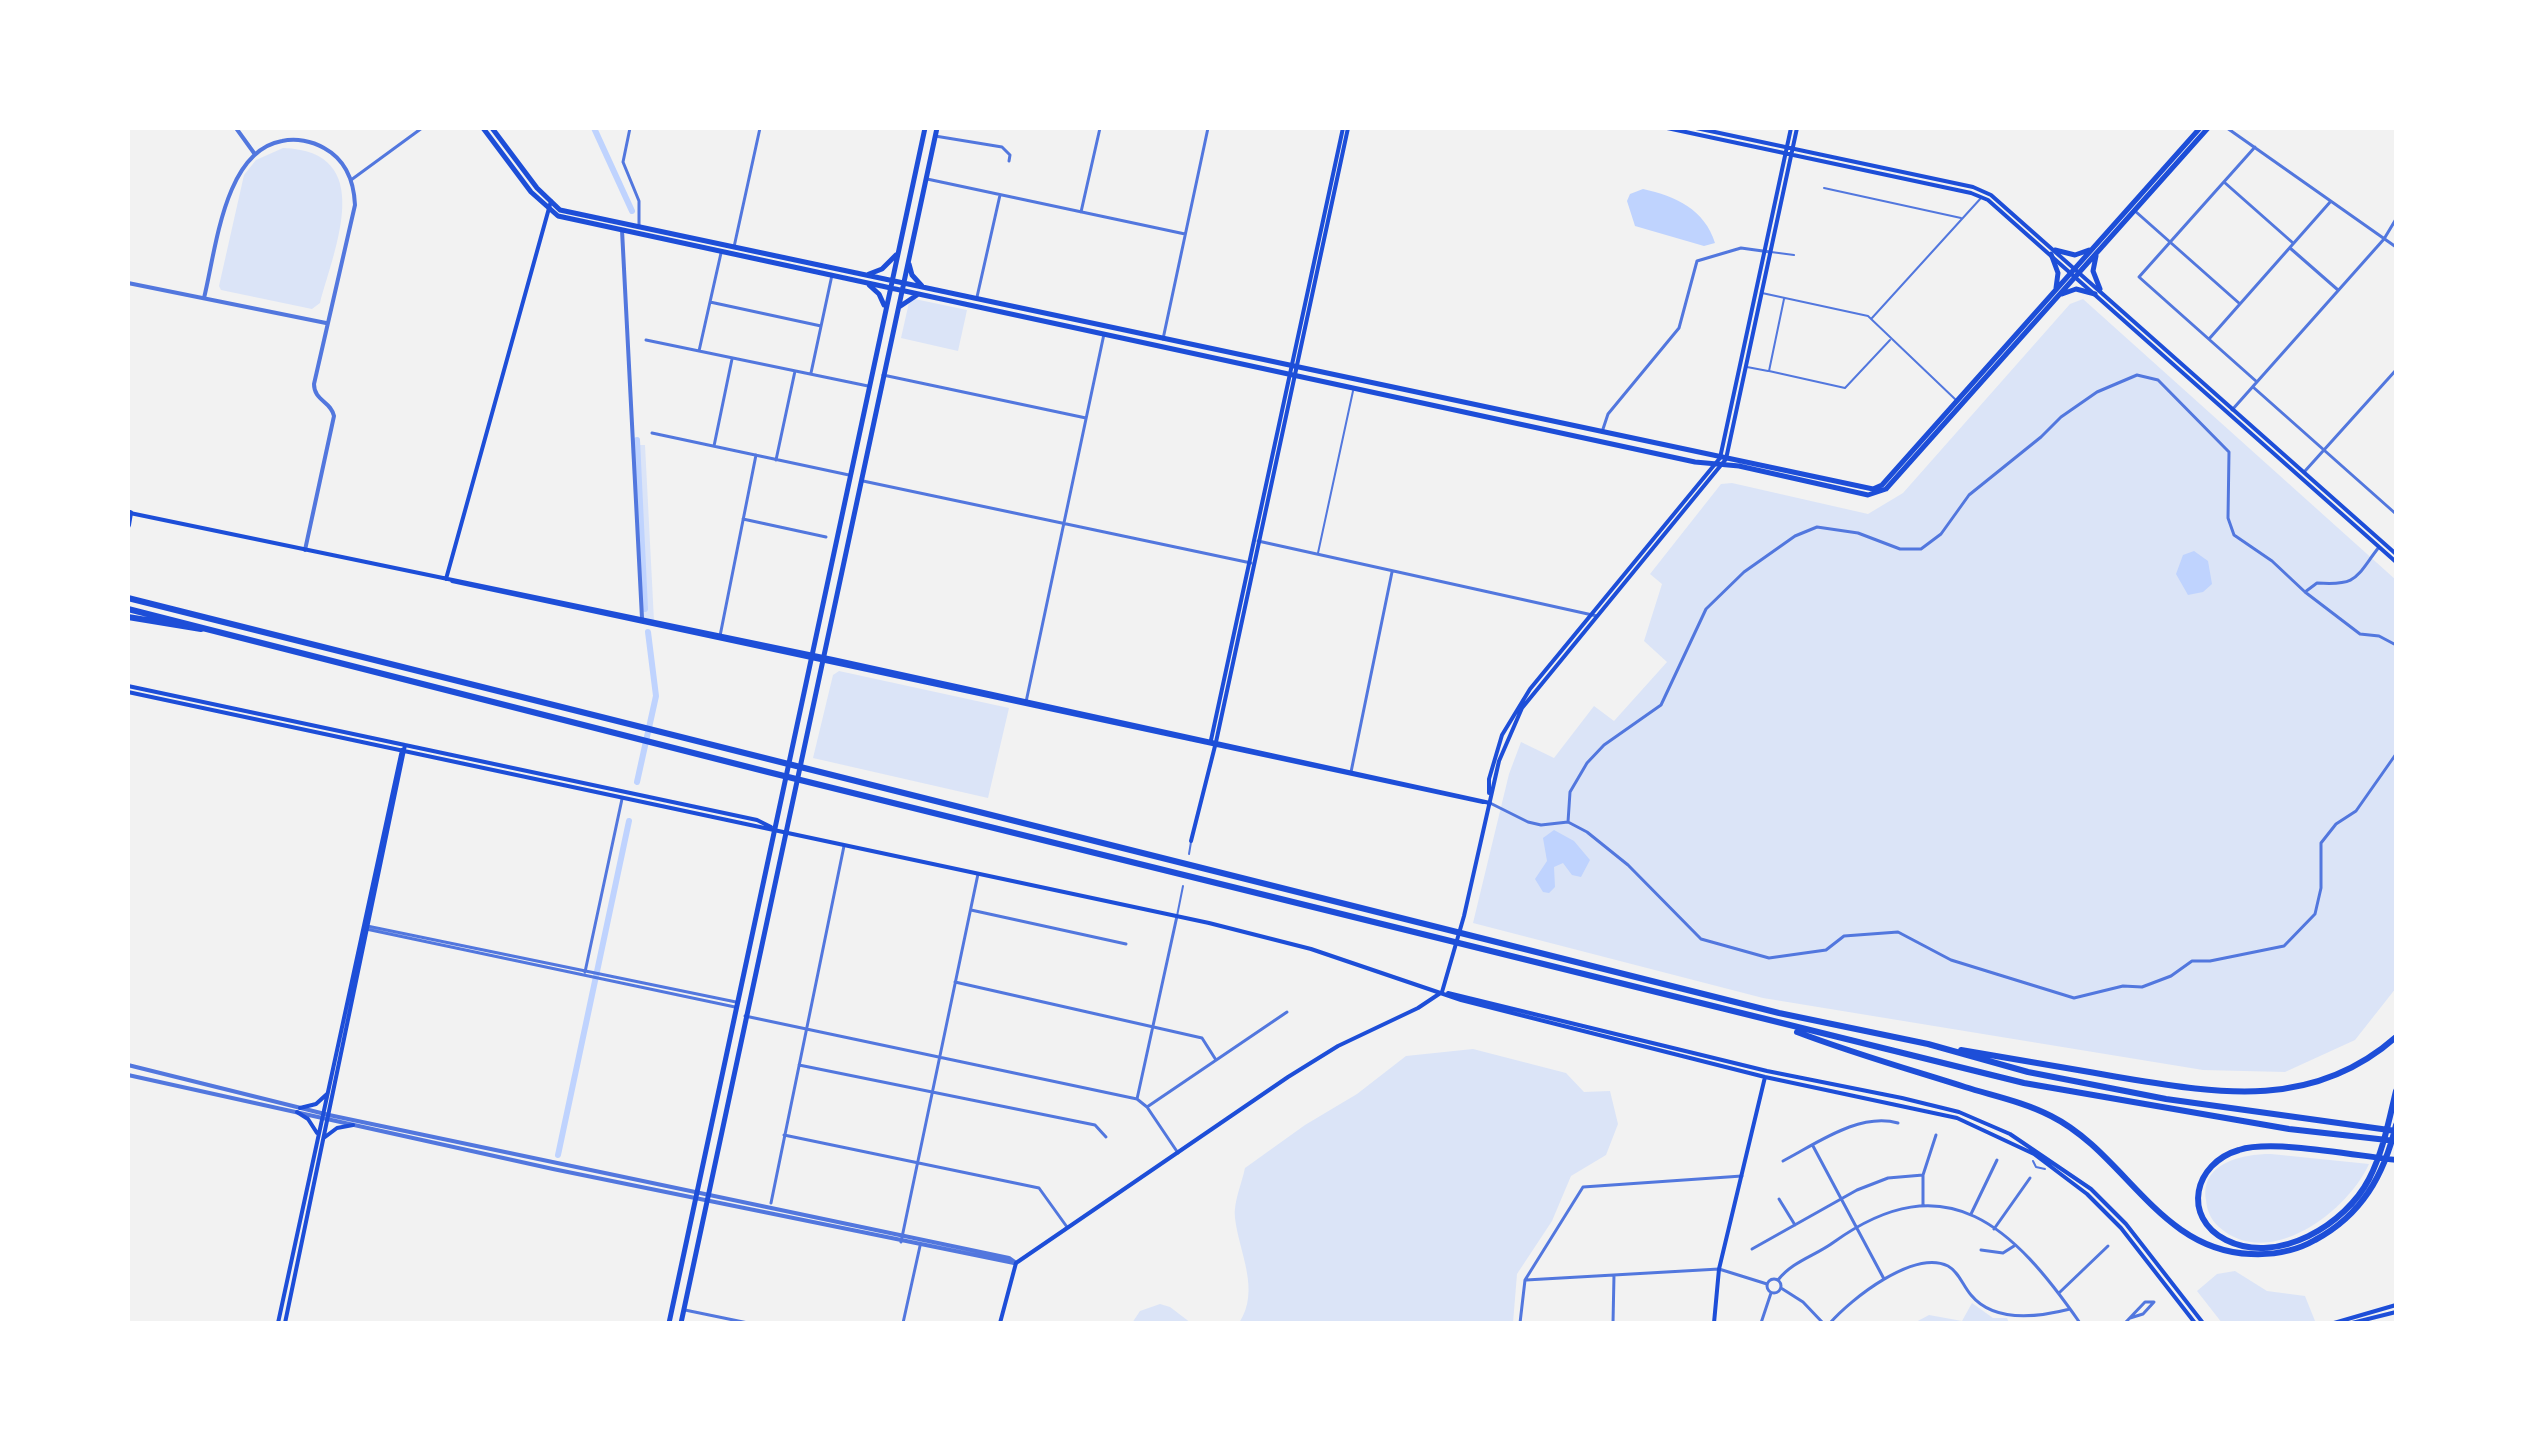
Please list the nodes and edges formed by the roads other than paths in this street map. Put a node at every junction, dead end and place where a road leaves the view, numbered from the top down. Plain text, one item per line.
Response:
1 (236, 128) edge
2 (422, 128) edge
3 (483, 128) edge
4 (492, 128) edge
5 (630, 128) edge
6 (760, 128) edge
7 (925, 128) edge
8 (937, 128) edge
9 (1100, 128) edge
10 (1208, 128) edge
11 (1345, 128) edge
12 (1667, 128) edge
13 (1700, 128) edge
14 (1794, 128) edge
15 (2200, 128) edge
16 (2208, 128) edge
17 (2227, 128) edge
18 (935, 136) junction
19 (2255, 147) junction
20 (1789, 151) junction
21 (254, 153) junction
22 (1009, 161) dead end
23 (926, 179) junction
24 (351, 180) junction
25 (2224, 182) junction
26 (1824, 188) dead end
27 (1000, 195) junction
28 (1982, 197) junction
29 (2331, 201) junction
30 (550, 204) junction
31 (2134, 211) junction
32 (1081, 212) junction
33 (1963, 218) junction
34 (2396, 219) edge
35 (639, 227) junction
36 (622, 230) junction
37 (1185, 234) junction
38 (2384, 239) junction
39 (2170, 243) junction
40 (2292, 246) junction
41 (734, 247) junction
42 (2396, 247) edge
43 (2096, 250) junction
44 (721, 251) junction
45 (2053, 252) junction
46 (1767, 253) junction
47 (897, 255) junction
48 (1794, 255) dead end
49 (909, 257) junction
50 (2076, 272) junction
51 (832, 275) junction
52 (864, 279) junction
53 (128, 283) edge
54 (890, 284) junction
55 (902, 287) junction
56 (926, 288) junction
57 (2338, 290) junction
58 (2097, 291) junction
59 (1761, 293) junction
60 (920, 294) junction
61 (2056, 295) junction
62 (204, 298) junction
63 (1784, 298) junction
64 (977, 299) junction
65 (710, 302) junction
66 (2240, 304) junction
67 (885, 310) junction
68 (897, 311) junction
69 (1871, 319) junction
70 (326, 323) junction
71 (821, 326) junction
72 (1104, 334) junction
73 (1163, 339) junction
74 (1892, 339) junction
75 (2209, 339) junction
76 (646, 340) dead end
77 (699, 351) junction
78 (732, 358) junction
79 (1745, 366) junction
80 (2396, 370) edge
81 (795, 371) junction
82 (1293, 371) junction
83 (1769, 371) junction
84 (811, 374) junction
85 (883, 375) junction
86 (2257, 382) junction
87 (868, 386) junction
88 (2253, 387) junction
89 (1354, 388) junction
90 (1957, 401) junction
91 (2231, 411) junction
92 (1086, 418) junction
93 (652, 433) dead end
94 (1602, 434) junction
95 (714, 446) junction
96 (2324, 450) junction
97 (756, 455) junction
98 (776, 460) junction
99 (1722, 461) junction
100 (2305, 472) junction
101 (849, 475) junction
102 (860, 481) junction
103 (129, 512) edge
104 (2396, 514) edge
105 (743, 519) junction
106 (128, 525) edge
107 (1064, 525) junction
108 (826, 537) dead end
109 (1257, 541) junction
110 (2379, 547) junction
111 (305, 550) junction
112 (2396, 554) edge
113 (1318, 555) junction
114 (2396, 562) edge
115 (1252, 563) junction
116 (1392, 572) junction
117 (446, 579) junction
118 (2305, 592) junction
119 (128, 598) edge
120 (128, 609) edge
121 (1594, 615) junction
122 (128, 617) edge
123 (642, 618) junction
124 (240, 636) junction
125 (720, 637) junction
126 (2396, 645) edge
127 (809, 656) junction
128 (821, 659) junction
129 (128, 689) edge
130 (1026, 703) junction
131 (1213, 743) junction
132 (405, 745) junction
133 (403, 752) junction
134 (2396, 754) edge
135 (423, 756) junction
136 (401, 770) junction
137 (1350, 773) junction
138 (622, 799) junction
139 (1490, 803) junction
140 (1568, 822) junction
141 (773, 828) junction
142 (785, 831) junction
143 (1191, 841) joint
144 (845, 844) junction
145 (1189, 854) dead end
146 (979, 873) junction
147 (1183, 886) dead end
148 (971, 910) junction
149 (1177, 916) junction
150 (367, 927) junction
151 (1126, 944) dead end
152 (585, 973) junction
153 (955, 982) junction
154 (1442, 992) junction
155 (735, 1004) junction
156 (1287, 1012) dead end
157 (745, 1016) junction
158 (1775, 1023) junction
159 (1153, 1025) junction
160 (806, 1029) junction
161 (2396, 1037) edge
162 (1928, 1044) junction
163 (939, 1057) junction
164 (1216, 1060) junction
165 (128, 1065) edge
166 (799, 1065) junction
167 (1766, 1074) junction
168 (128, 1075) edge
169 (2396, 1091) edge
170 (328, 1092) junction
171 (932, 1092) junction
172 (1137, 1099) junction
173 (1147, 1107) junction
174 (299, 1110) junction
175 (326, 1116) junction
176 (1898, 1123) dead end
177 (353, 1125) junction
178 (2396, 1128) edge
179 (784, 1135) junction
180 (1936, 1135) dead end
181 (1106, 1137) dead end
182 (321, 1138) junction
183 (2396, 1141) edge
184 (1813, 1146) junction
185 (1178, 1153) junction
186 (1997, 1160) dead end
187 (2396, 1160) edge
188 (1783, 1161) dead end
189 (2033, 1161) dead end
190 (916, 1163) junction
191 (2045, 1169) dead end
192 (1923, 1175) junction
193 (1742, 1176) junction
194 (2030, 1178) dead end
195 (697, 1195) junction
196 (708, 1197) junction
197 (1841, 1197) junction
198 (1779, 1199) dead end
199 (771, 1203) dead end
200 (1923, 1205) junction
201 (1971, 1214) junction
202 (1795, 1225) junction
203 (1068, 1228) junction
204 (1856, 1228) junction
205 (1994, 1229) junction
206 (902, 1235) junction
207 (901, 1242) junction
208 (920, 1246) junction
209 (2014, 1246) junction
210 (2108, 1246) dead end
211 (2293, 1246) junction
212 (1752, 1249) dead end
213 (1981, 1250) dead end
214 (1016, 1263) junction
215 (1719, 1269) junction
216 (1614, 1275) junction
217 (1884, 1279) junction
218 (1525, 1280) junction
219 (1778, 1280) junction
220 (1767, 1284) junction
221 (1781, 1288) junction
222 (2060, 1292) junction
223 (1771, 1293) junction
224 (2396, 1305) edge
225 (2070, 1309) junction
226 (684, 1310) junction
227 (2369, 1311) junction
228 (2396, 1312) edge
229 (2130, 1318) junction
230 (2372, 1320) edge
231 (278, 1323) edge
232 (285, 1323) edge
233 (669, 1323) edge
234 (681, 1323) edge
235 (748, 1323) edge
236 (903, 1323) edge
237 (1000, 1323) edge
238 (1520, 1323) edge
239 (1613, 1323) edge
240 (1714, 1323) edge
241 (1761, 1323) edge
242 (1823, 1323) edge
243 (1830, 1323) edge
244 (2080, 1323) edge
245 (2125, 1323) edge
246 (2195, 1323) edge
247 (2203, 1323) edge
248 (2334, 1323) edge
249 (2352, 1323) edge

1 - 21 street
2 - 24 street
3 - 30 main road
4 - 30 main road
5 - 35 street
6 - 41 street
7 - 47 main road
8 - 18 main road
9 - 32 street
10 - 37 street
11 - 82 main road
12 - 20 main road
13 - 20 main road
14 - 20 main road
15 - 43 main road
16 - 31 main road
17 - 19 street
18 - 22 street
18 - 23 main road
19 - 25 street
19 - 29 street
20 - 28 main road
20 - 45 main road
20 - 46 main road
21 - 24 street
21 - 62 street
23 - 27 street
23 - 49 main road
24 - 70 street
25 - 39 street
25 - 40 street
26 - 33 lane
27 - 32 street
27 - 64 street
28 - 33 lane
28 - 45 main road
29 - 38 street
29 - 40 street
30 - 35 main road
30 - 36 main road
30 - 117 main road
31 - 39 street
31 - 43 main road
32 - 37 street
33 - 69 lane
34 - 38 street
35 - 41 main road
36 - 44 main road
36 - 123 street
37 - 73 street
38 - 42 street
38 - 57 street
39 - 66 street
39 - 75 street
40 - 57 street
40 - 66 street
41 - 52 main road
43 - 45 main road
43 - 50 main road
43 - 58 main road
44 - 51 main road
44 - 65 street
45 - 50 main road
45 - 61 main road
46 - 48 lane
46 - 59 main road
46 - 94 street
46 - 99 main road
47 - 52 main road
47 - 54 main road
49 - 55 main road
49 - 56 main road
50 - 58 main road
50 - 61 main road
51 - 52 main road
51 - 71 street
52 - 54 main road
52 - 67 main road
53 - 62 street
54 - 55 main road
54 - 67 main road
55 - 56 main road
55 - 60 main road
55 - 68 main road
56 - 64 main road
57 - 86 street
58 - 61 main road
58 - 91 main road
59 - 63 lane
59 - 79 main road
60 - 68 main road
60 - 72 main road
61 - 90 main road
61 - 99 main road
62 - 70 street
63 - 69 lane
63 - 83 lane
64 - 73 main road
65 - 71 street
65 - 77 street
66 - 75 street
67 - 87 main road
68 - 85 main road
69 - 74 lane
70 - 111 street
71 - 84 street
72 - 82 main road
72 - 92 street
73 - 82 main road
74 - 83 lane
74 - 90 lane
75 - 86 street
76 - 77 street
77 - 78 street
78 - 81 street
78 - 95 street
79 - 83 lane
79 - 99 main road
80 - 96 street
81 - 84 street
81 - 98 street
82 - 89 main road
82 - 94 main road
82 - 109 main road
84 - 87 street
85 - 92 street
85 - 102 main road
86 - 88 street
87 - 101 main road
88 - 91 street
88 - 96 street
89 - 99 main road
89 - 113 lane
90 - 99 main road
91 - 100 main road
91 - 110 main road
92 - 107 street
93 - 95 street
94 - 99 main road
95 - 97 street
96 - 100 street
96 - 104 street
97 - 98 street
97 - 105 street
98 - 101 street
99 - 121 main road
100 - 112 main road
101 - 127 main road
102 - 107 street
102 - 128 main road
103 - 106 highway
103 - 111 main road
105 - 108 street
105 - 125 street
107 - 115 street
107 - 130 street
109 - 113 street
109 - 115 main road
110 - 114 main road
110 - 118 street
111 - 117 main road
113 - 116 street
115 - 131 main road
116 - 121 street
116 - 137 street
117 - 123 main road
117 - 125 main road
118 - 126 street
118 - 140 street
119 - 162 highway
120 - 124 highway
121 - 139 main road
122 - 124 highway
123 - 125 main road
124 - 158 highway
125 - 127 main road
127 - 128 main road
127 - 141 main road
128 - 130 main road
128 - 142 main road
129 - 132 main road
129 - 133 main road
130 - 131 main road
131 - 137 main road
131 - 143 main road
132 - 133 main road
132 - 141 main road
133 - 135 main road
133 - 136 main road
133 - 150 main road
134 - 140 street
135 - 136 main road
135 - 138 main road
136 - 150 main road
137 - 139 main road
138 - 141 main road
138 - 152 street
139 - 140 street
139 - 154 main road
141 - 142 main road
141 - 155 main road
142 - 144 main road
142 - 157 main road
143 - 145 lane
144 - 146 main road
144 - 160 street
146 - 148 street
146 - 149 main road
147 - 149 lane
148 - 151 street
148 - 153 street
149 - 154 main road
149 - 159 street
150 - 152 street
150 - 170 main road
150 - 175 main road
152 - 155 street
153 - 159 street
153 - 163 street
154 - 167 main road
154 - 185 main road
155 - 195 main road
156 - 164 street
157 - 160 street
157 - 196 main road
158 - 183 highway
158 - 211 highway
159 - 164 street
159 - 172 street
160 - 163 street
160 - 166 street
161 - 162 highway
162 - 178 highway
163 - 171 street
163 - 172 street
164 - 173 street
165 - 174 street
166 - 171 street
166 - 179 street
167 - 193 main road
167 - 246 main road
167 - 247 main road
168 - 174 street
169 - 211 highway
170 - 174 main road
170 - 175 main road
171 - 181 street
171 - 190 street
172 - 173 street
173 - 185 street
174 - 175 street
174 - 182 main road
175 - 177 street
175 - 182 main road
175 - 195 street
176 - 184 street
177 - 182 main road
177 - 195 street
178 - 211 highway
179 - 190 street
179 - 199 street
180 - 192 street
182 - 231 main road
182 - 232 main road
184 - 188 street
184 - 197 street
185 - 203 main road
186 - 201 street
187 - 211 highway
189 - 191 lane
190 - 203 street
190 - 206 street
192 - 197 street
192 - 200 street
193 - 215 main road
193 - 218 street
194 - 205 street
195 - 196 street
195 - 233 main road
196 - 206 street
196 - 207 street
196 - 226 main road
197 - 202 street
197 - 204 street
198 - 202 street
200 - 201 street
200 - 204 street
201 - 205 street
202 - 212 street
203 - 214 main road
204 - 217 street
204 - 219 street
205 - 209 street
206 - 207 street
206 - 214 street
207 - 208 street
208 - 214 street
208 - 236 street
209 - 213 street
209 - 222 street
210 - 222 street
214 - 237 main road
215 - 216 street
215 - 220 street
215 - 240 main road
216 - 218 street
216 - 239 street
217 - 225 street
217 - 243 street
218 - 238 street
219 - 220 street
219 - 221 street
220 - 223 street
221 - 223 street
221 - 242 street
222 - 225 street
223 - 241 street
224 - 227 main road
225 - 244 street
226 - 234 main road
226 - 235 street
227 - 230 street
227 - 248 main road
228 - 230 main road
229 - 229 street
229 - 245 street
230 - 249 main road

